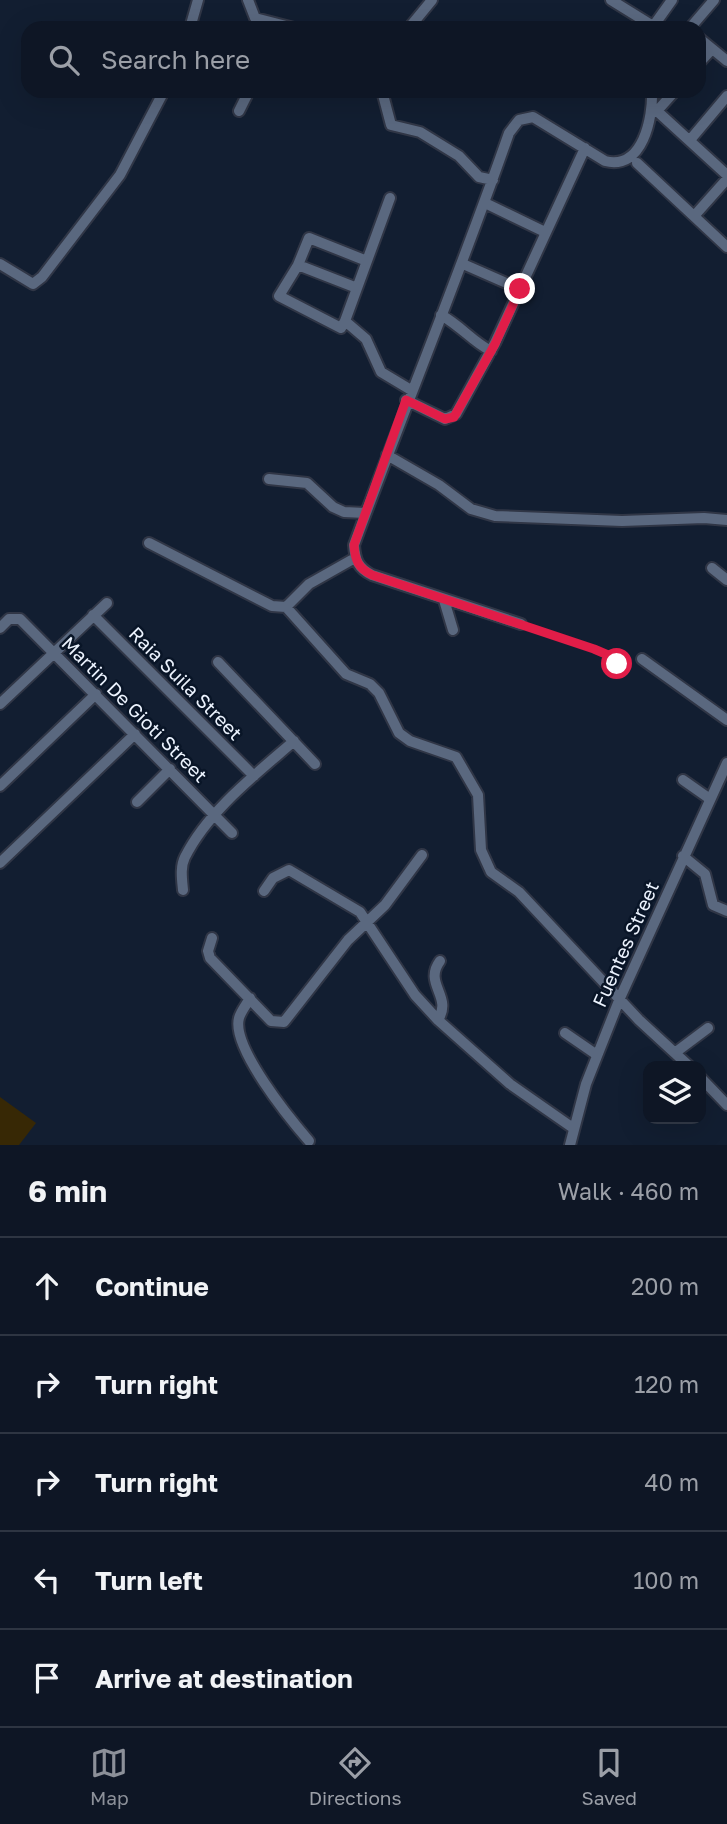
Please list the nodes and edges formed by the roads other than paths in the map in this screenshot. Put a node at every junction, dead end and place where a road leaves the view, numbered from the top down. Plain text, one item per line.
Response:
1 (248, 0) edge
2 (432, 0) edge
3 (611, 0) edge
4 (672, 0) edge
5 (714, 0) edge
6 (195, 1) edge
7 (191, 21) edge
8 (255, 21) edge
9 (415, 21) edge
10 (644, 21) edge
11 (657, 21) edge
12 (696, 21) edge
13 (706, 43) edge
14 (712, 48) junction
15 (706, 55) edge
16 (727, 61) edge
17 (727, 96) edge
18 (160, 98) edge
19 (246, 98) edge
20 (384, 98) edge
21 (652, 98) edge
22 (668, 98) edge
23 (239, 111) dead end
24 (690, 141) junction
25 (585, 148) junction
26 (637, 163) dead end
27 (727, 177) edge
28 (493, 180) junction
29 (390, 198) dead end
30 (485, 203) junction
31 (695, 215) junction
32 (545, 232) junction
33 (727, 247) edge
34 (367, 261) junction
35 (0, 264) edge
36 (463, 264) junction
37 (298, 265) junction
38 (357, 288) junction
39 (520, 289) junction
40 (442, 315) junction
41 (345, 321) junction
42 (491, 351) junction
43 (408, 395) junction
44 (387, 455) junction
45 (269, 479) dead end
46 (365, 513) junction
47 (727, 520) edge
48 (149, 543) dead end
49 (355, 558) junction
50 (712, 568) dead end
51 (727, 580) edge
52 (443, 600) junction
53 (107, 603) dead end
54 (286, 607) junction
55 (93, 615) junction
56 (521, 624) road end
57 (0, 628) edge
58 (453, 630) dead end
59 (54, 651) junction
60 (642, 659) dead end
61 (218, 662) dead end
62 (96, 694) junction
63 (0, 704) edge
64 (727, 720) edge
65 (135, 734) junction
66 (294, 741) junction
67 (727, 763) edge
68 (315, 764) dead end
69 (170, 769) junction
70 (254, 776) junction
71 (683, 779) dead end
72 (724, 779) edge
73 (0, 786) edge
74 (710, 799) junction
75 (137, 802) dead end
76 (216, 815) junction
77 (232, 833) dead end
78 (422, 855) dead end
79 (684, 856) junction
80 (0, 863) edge
81 (183, 890) dead end
82 (264, 891) dead end
83 (727, 911) edge
84 (366, 924) junction
85 (212, 938) dead end
86 (440, 961) dead end
87 (250, 998) junction
88 (620, 998) junction
89 (438, 1020) junction
90 (708, 1028) dead end
91 (565, 1033) dead end
92 (676, 1052) junction
93 (597, 1055) junction
94 (684, 1061) edge
95 (706, 1083) edge
96 (727, 1105) edge
97 (573, 1128) junction
98 (309, 1141) dead end
99 (569, 1145) edge

1 - 8 street
2 - 9 street
3 - 10 street
4 - 11 street
5 - 12 street
6 - 7 street
13 - 14 street
14 - 15 street
14 - 16 street
17 - 24 street
18 - 35 street
19 - 23 street
20 - 28 street
21 - 25 street
22 - 24 street
24 - 27 street
25 - 28 street
25 - 32 street
26 - 31 street
27 - 31 street
28 - 30 street
29 - 34 street
30 - 32 street
30 - 36 street
31 - 33 street
32 - 39 street
34 - 37 street
34 - 38 street
36 - 39 street
36 - 40 street
37 - 38 street
37 - 41 street
38 - 41 street
39 - 42 street
40 - 42 street
40 - 43 street
41 - 43 street
42 - 43 street
43 - 44 street
44 - 46 street
44 - 47 street
45 - 46 street
46 - 49 street
48 - 54 street
49 - 52 street
49 - 54 street
50 - 51 street
52 - 56 street
52 - 58 street
53 - 55 street
54 - 88 street
55 - 59 street
55 - 70 street, Raia Suila Street
57 - 59 street, Martin De Gioti Street
59 - 62 street, Martin De Gioti Street
59 - 63 street
60 - 64 street
61 - 66 street
62 - 65 street, Martin De Gioti Street
62 - 73 street
65 - 69 street, Martin De Gioti Street
65 - 80 street
66 - 68 street
66 - 70 street
67 - 72 street, Fuentes Street
69 - 75 street
69 - 76 street, Martin De Gioti Street
70 - 76 street
71 - 74 street
72 - 74 street, Fuentes Street
74 - 79 street, Fuentes Street
76 - 77 street, Martin De Gioti Street
76 - 81 street
78 - 84 street
79 - 83 street
79 - 88 street, Fuentes Street
82 - 84 street
84 - 87 street
84 - 89 street
85 - 87 street
86 - 89 street
87 - 98 street
88 - 92 street
88 - 93 street, Fuentes Street
89 - 97 street
90 - 92 street
91 - 93 street
92 - 94 street
93 - 97 street, Fuentes Street
95 - 96 street
97 - 99 street, Fuentes Street

